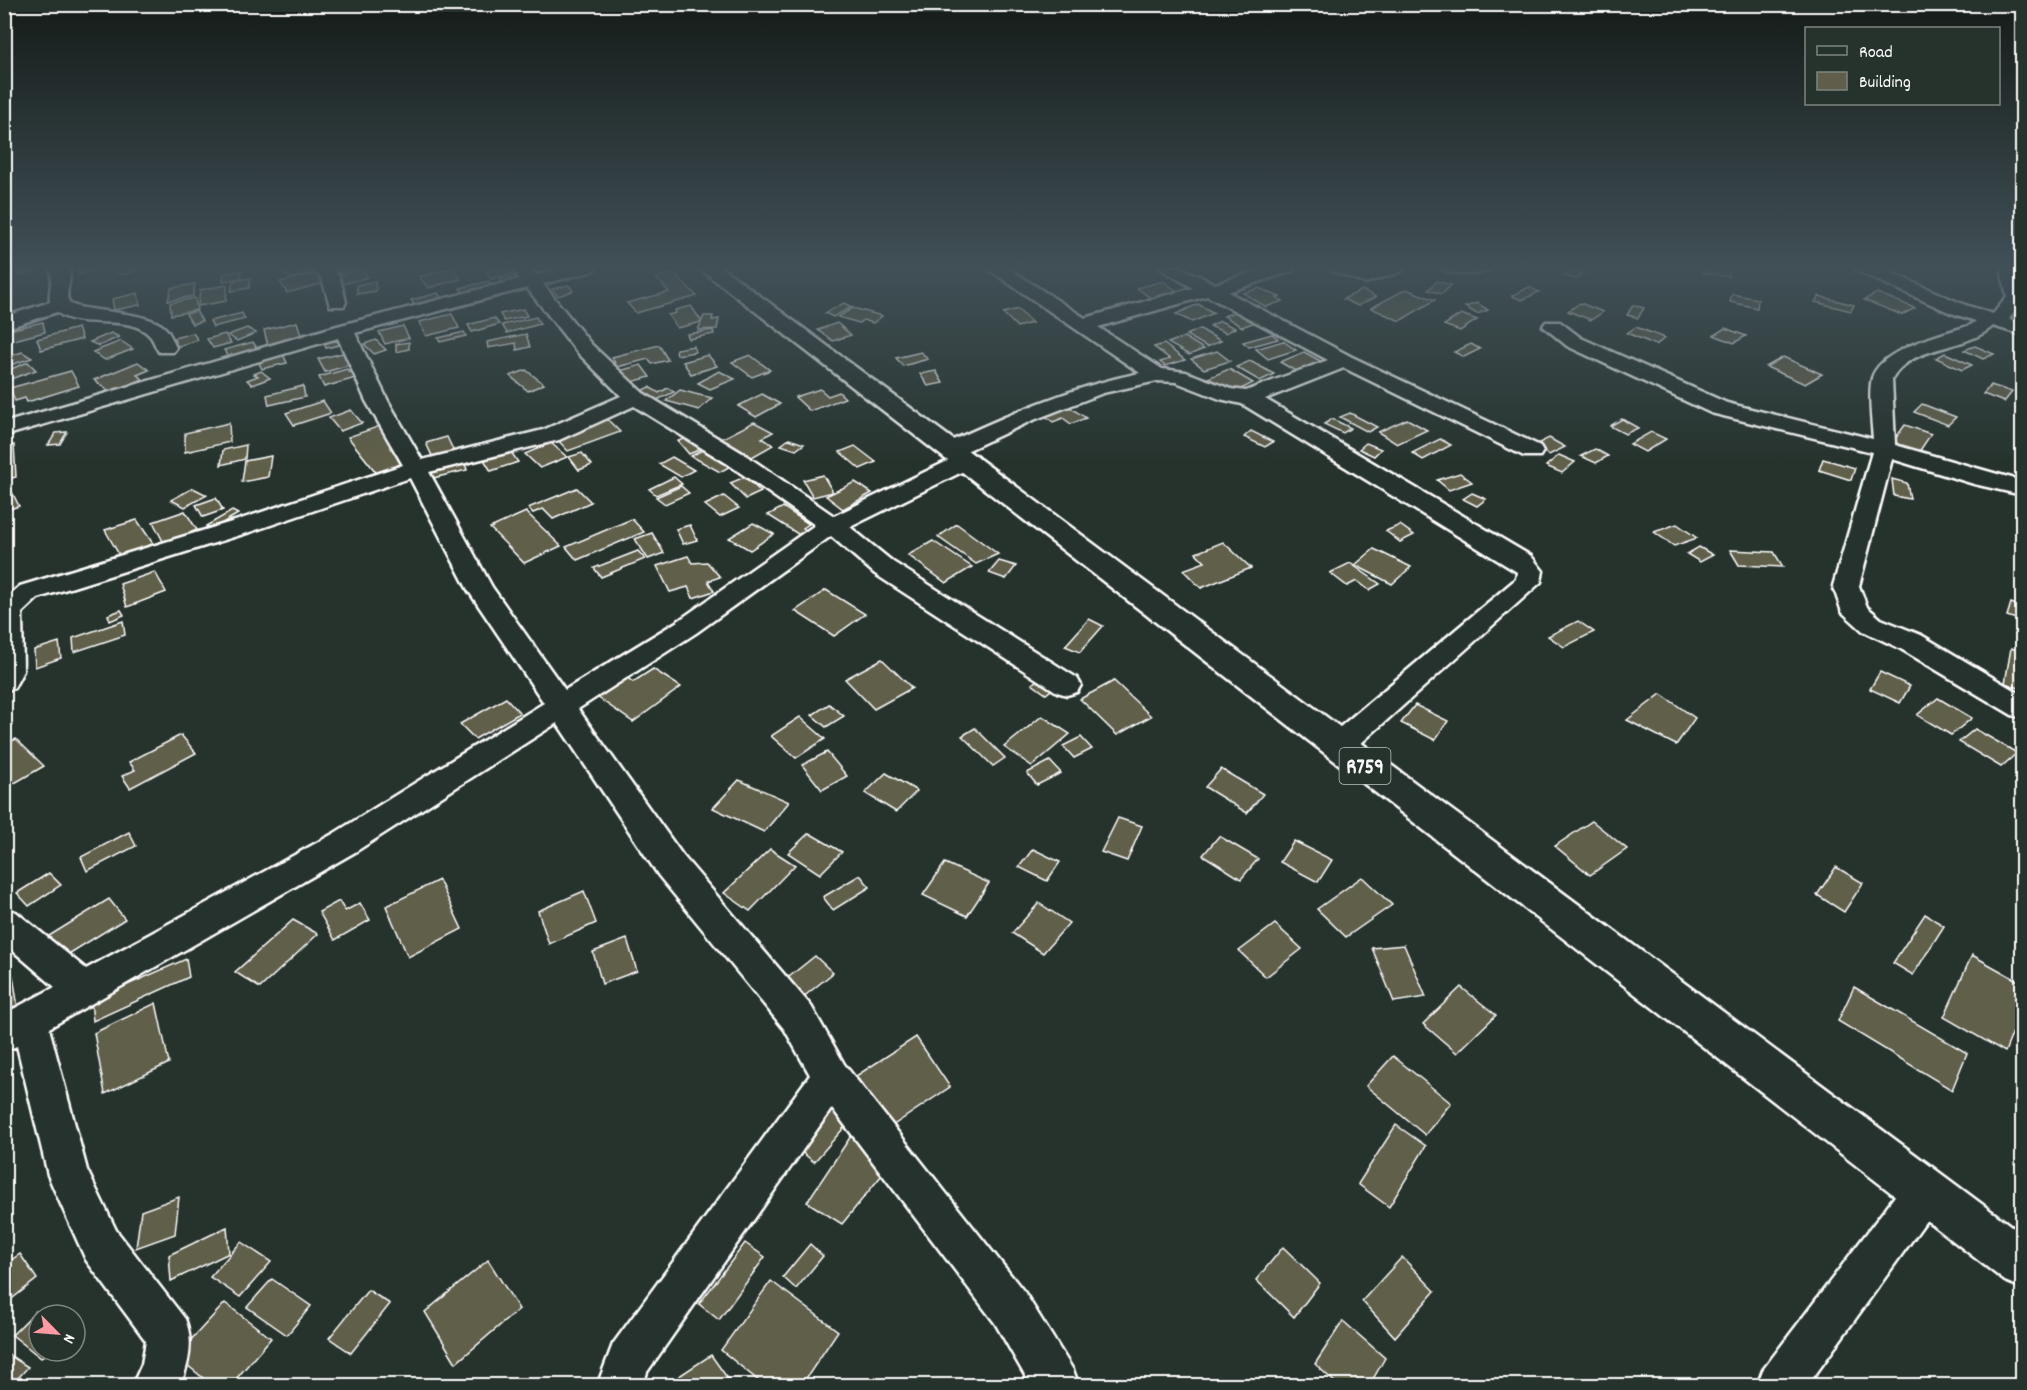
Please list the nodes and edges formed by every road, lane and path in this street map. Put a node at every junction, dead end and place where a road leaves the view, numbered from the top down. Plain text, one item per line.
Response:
1 (158, 332) edge
2 (293, 332) edge
3 (347, 332) edge
4 (571, 332) edge
5 (795, 332) edge
6 (1093, 332) edge
7 (1290, 332) edge
8 (1561, 332) edge
9 (1967, 332) edge
10 (166, 348) dead end
11 (1345, 361) junction
12 (1157, 375) junction
13 (635, 398) junction
14 (1248, 398) junction
15 (4, 430) edge
16 (1884, 448) junction
17 (1532, 451) dead end
18 (960, 455) junction
19 (416, 468) junction
20 (2022, 488) edge
21 (832, 525) junction
22 (4, 681) edge
23 (1067, 685) dead end
24 (559, 706) junction
25 (2022, 708) edge
26 (1338, 746) junction
27 (4, 922) edge
28 (84, 988) junction
29 (16, 1027) edge
30 (831, 1077) junction
31 (1924, 1190) junction
32 (2022, 1264) edge
33 (154, 1386) edge
34 (620, 1386) edge
35 (1057, 1386) edge
36 (1779, 1386) edge

1 - 10 street
2 - 15 street
3 - 19 street
4 - 13 street
5 - 18 main road, R759
6 - 12 street
7 - 11 street
8 - 16 street
9 - 16 street
11 - 14 street
11 - 17 street
12 - 14 street
12 - 18 street
13 - 19 street
13 - 21 street
14 - 26 street
16 - 20 street
16 - 25 street
18 - 21 street
18 - 26 main road, R759
19 - 22 street
19 - 24 street
21 - 23 street
21 - 24 street
24 - 28 street
24 - 30 street
26 - 31 main road, R759
27 - 28 street
28 - 29 street
29 - 33 street
30 - 34 street
30 - 35 street
31 - 32 main road, R759
31 - 36 street

